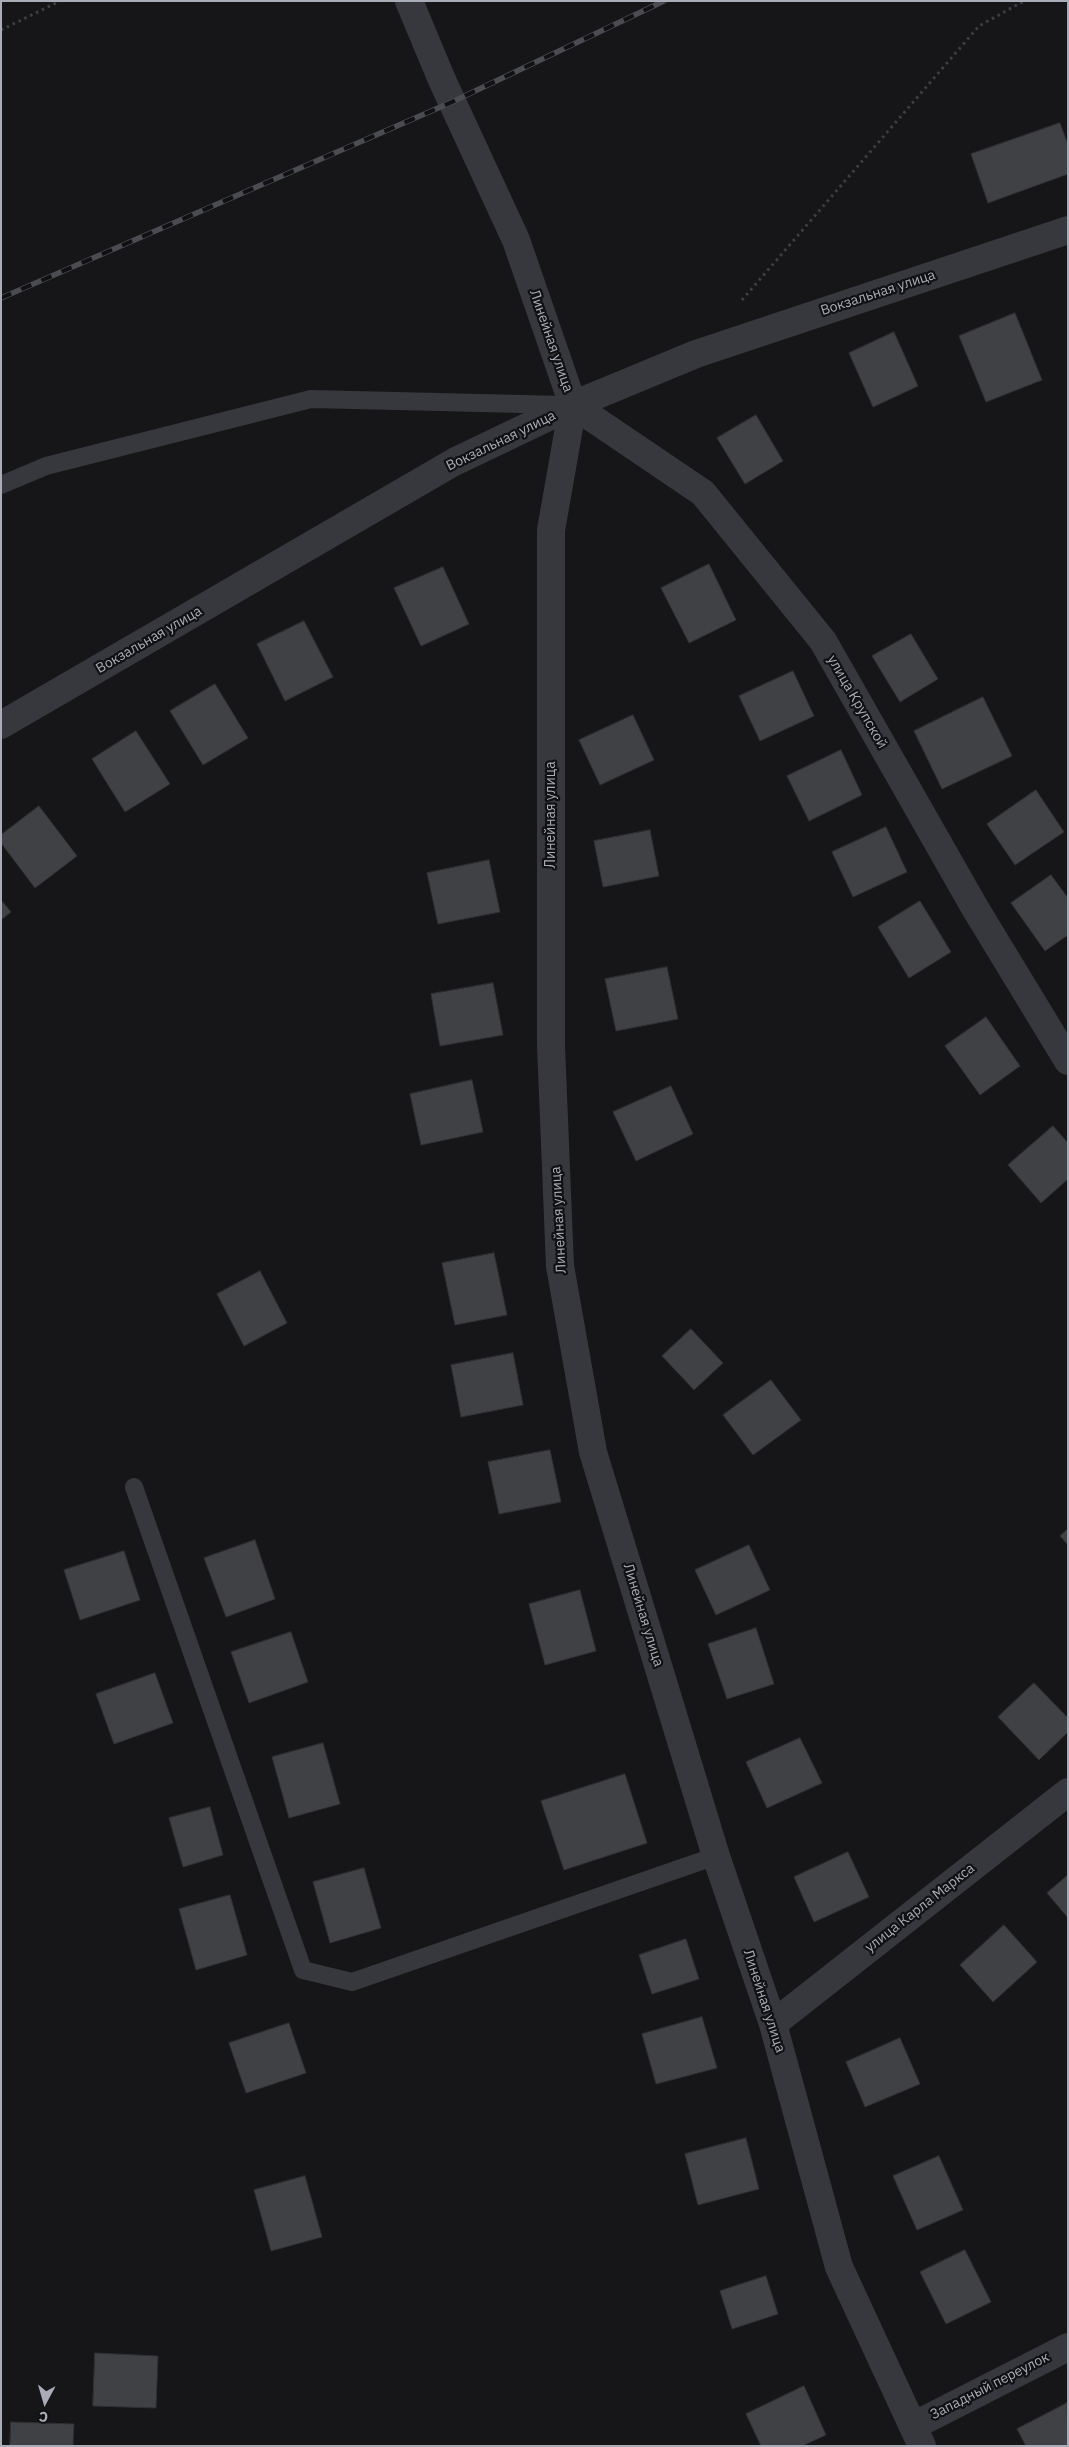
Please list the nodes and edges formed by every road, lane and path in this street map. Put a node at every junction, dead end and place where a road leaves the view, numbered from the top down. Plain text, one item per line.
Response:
1 (60, 1) edge
2 (410, 1) edge
3 (1024, 1) edge
4 (1, 30) edge
5 (1068, 230) edge
6 (741, 302) dead end
7 (573, 405) junction
8 (1, 484) edge
9 (1, 725) edge
10 (1067, 1060) edge
11 (134, 1487) dead end
12 (1068, 1792) edge
13 (716, 1856) junction
14 (773, 2024) junction
15 (1068, 2347) edge
16 (917, 2436) edge

1 - 4 path
2 - 7 street, Линейная улица
3 - 6 path
5 - 7 street, Вокзальная улица
7 - 8 lane
7 - 9 street, Вокзальная улица
7 - 10 street, улица Крупской
7 - 13 street, Линейная улица
11 - 13 lane
12 - 14 street, улица Карла Маркса
13 - 14 street, Линейная улица
14 - 16 street, Линейная улица
15 - 16 street, Западный переулок

